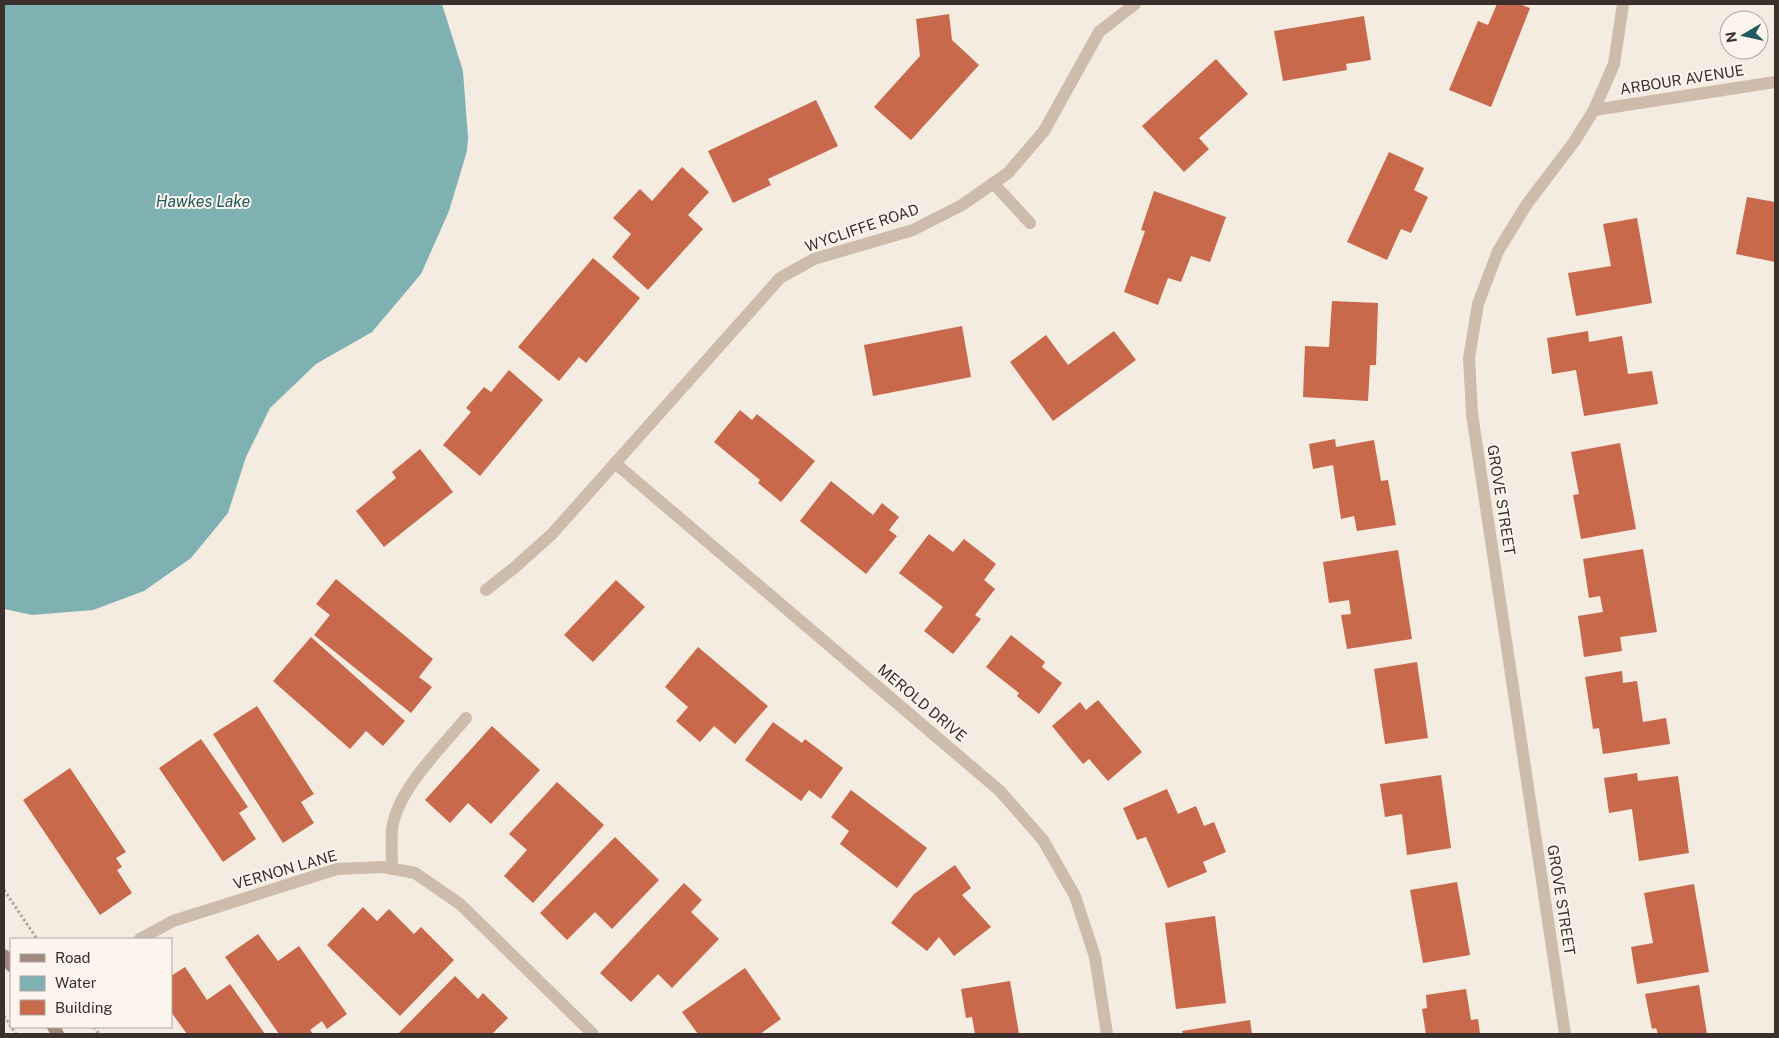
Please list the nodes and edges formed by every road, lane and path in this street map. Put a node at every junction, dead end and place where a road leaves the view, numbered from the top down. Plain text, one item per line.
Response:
1 (1136, 4) edge
2 (1623, 4) edge
3 (1775, 82) edge
4 (1594, 110) junction
5 (992, 184) junction
6 (1030, 224) dead end
7 (615, 463) junction
8 (486, 590) dead end
9 (466, 718) dead end
10 (392, 869) junction
11 (4, 890) edge
12 (36, 938) edge
13 (142, 938) edge
14 (593, 1034) edge
15 (1107, 1034) edge
16 (1565, 1034) edge

1 - 5 street, WYCLIFFE ROAD
2 - 4 street, GROVE STREET
3 - 4 street, ARBOUR AVENUE
4 - 16 street, GROVE STREET
5 - 6 street
5 - 7 street, WYCLIFFE ROAD
7 - 8 street, WYCLIFFE ROAD
7 - 15 street, MEROLD DRIVE
9 - 10 street
10 - 13 street, VERNON LANE
10 - 14 street, VERNON LANE
11 - 12 path

